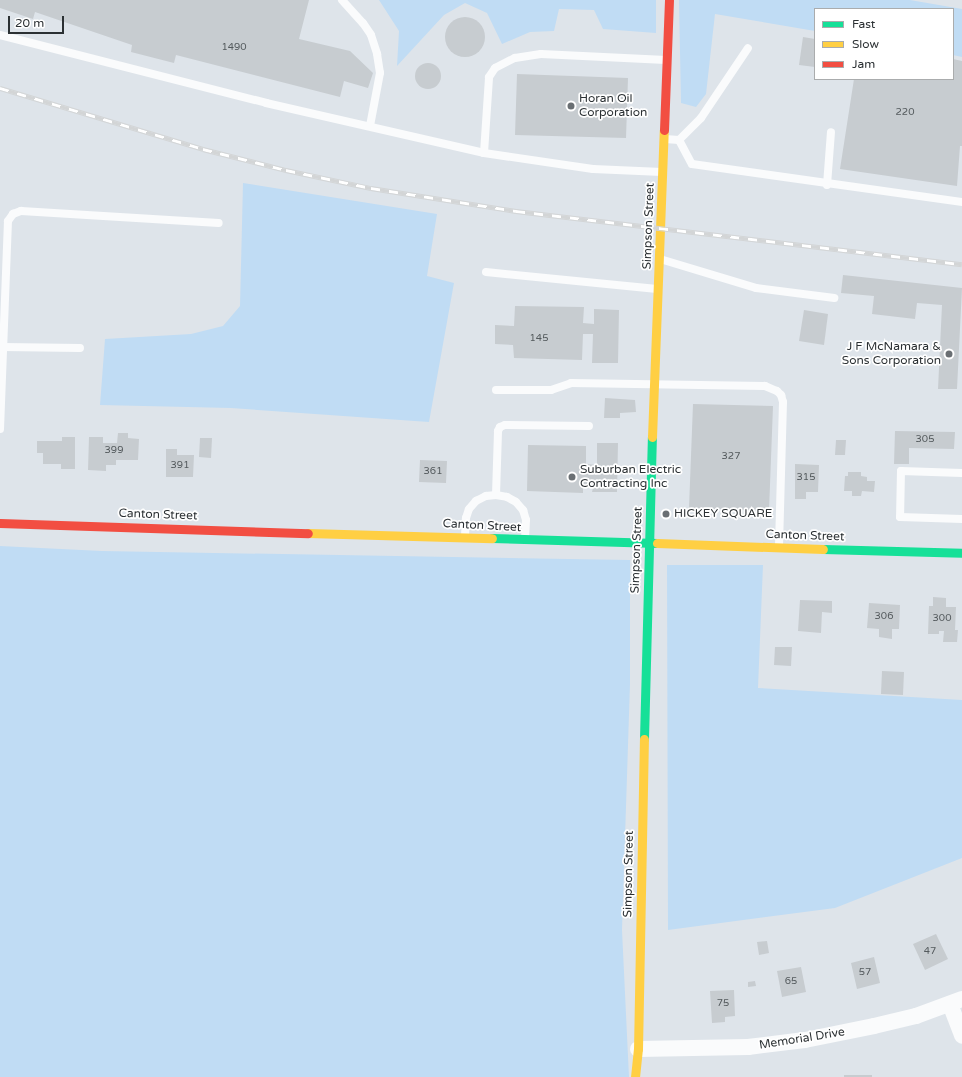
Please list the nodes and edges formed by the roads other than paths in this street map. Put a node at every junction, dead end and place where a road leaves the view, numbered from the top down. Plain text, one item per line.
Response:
1 (342, 0) edge
2 (670, 0) edge
3 (0, 35) edge
4 (748, 48) dead end
5 (667, 60) junction
6 (370, 126) junction
7 (831, 132) dead end
8 (664, 139) junction
9 (679, 140) junction
10 (484, 153) junction
11 (663, 172) junction
12 (827, 184) junction
13 (962, 202) edge
14 (219, 223) dead end
15 (660, 259) junction
16 (486, 272) dead end
17 (659, 289) junction
18 (834, 298) dead end
19 (3, 347) junction
20 (80, 348) dead end
21 (655, 383) junction
22 (496, 390) dead end
23 (589, 426) dead end
24 (0, 429) edge
25 (962, 473) edge
26 (496, 495) junction
27 (962, 519) edge
28 (0, 522) edge
29 (465, 537) junction
30 (525, 540) junction
31 (648, 544) junction
32 (779, 547) junction
33 (962, 553) edge
34 (956, 1001) edge
35 (962, 1036) edge
36 (638, 1049) junction
37 (636, 1077) edge

1 - 6 lane
2 - 5 street, Simpson Street
3 - 6 lane
4 - 9 lane
5 - 8 street, Simpson Street
5 - 10 lane
6 - 10 lane
7 - 12 lane
8 - 9 lane
8 - 11 street, Simpson Street
9 - 12 lane
10 - 11 lane
11 - 15 street, Simpson Street
12 - 13 lane
14 - 19 lane
15 - 17 street, Simpson Street
15 - 18 lane
16 - 17 lane
17 - 21 street, Simpson Street
19 - 20 lane
19 - 24 lane
21 - 22 lane
21 - 31 street, Simpson Street
21 - 32 lane
23 - 26 lane
25 - 27 lane
26 - 29 lane
26 - 30 lane
28 - 29 street, Canton Street
29 - 30 street, Canton Street
30 - 31 street, Canton Street
31 - 32 street, Canton Street
31 - 36 street, Simpson Street
32 - 33 street, Canton Street
34 - 35 street
34 - 36 street, Memorial Drive
36 - 37 street, Simpson Street

